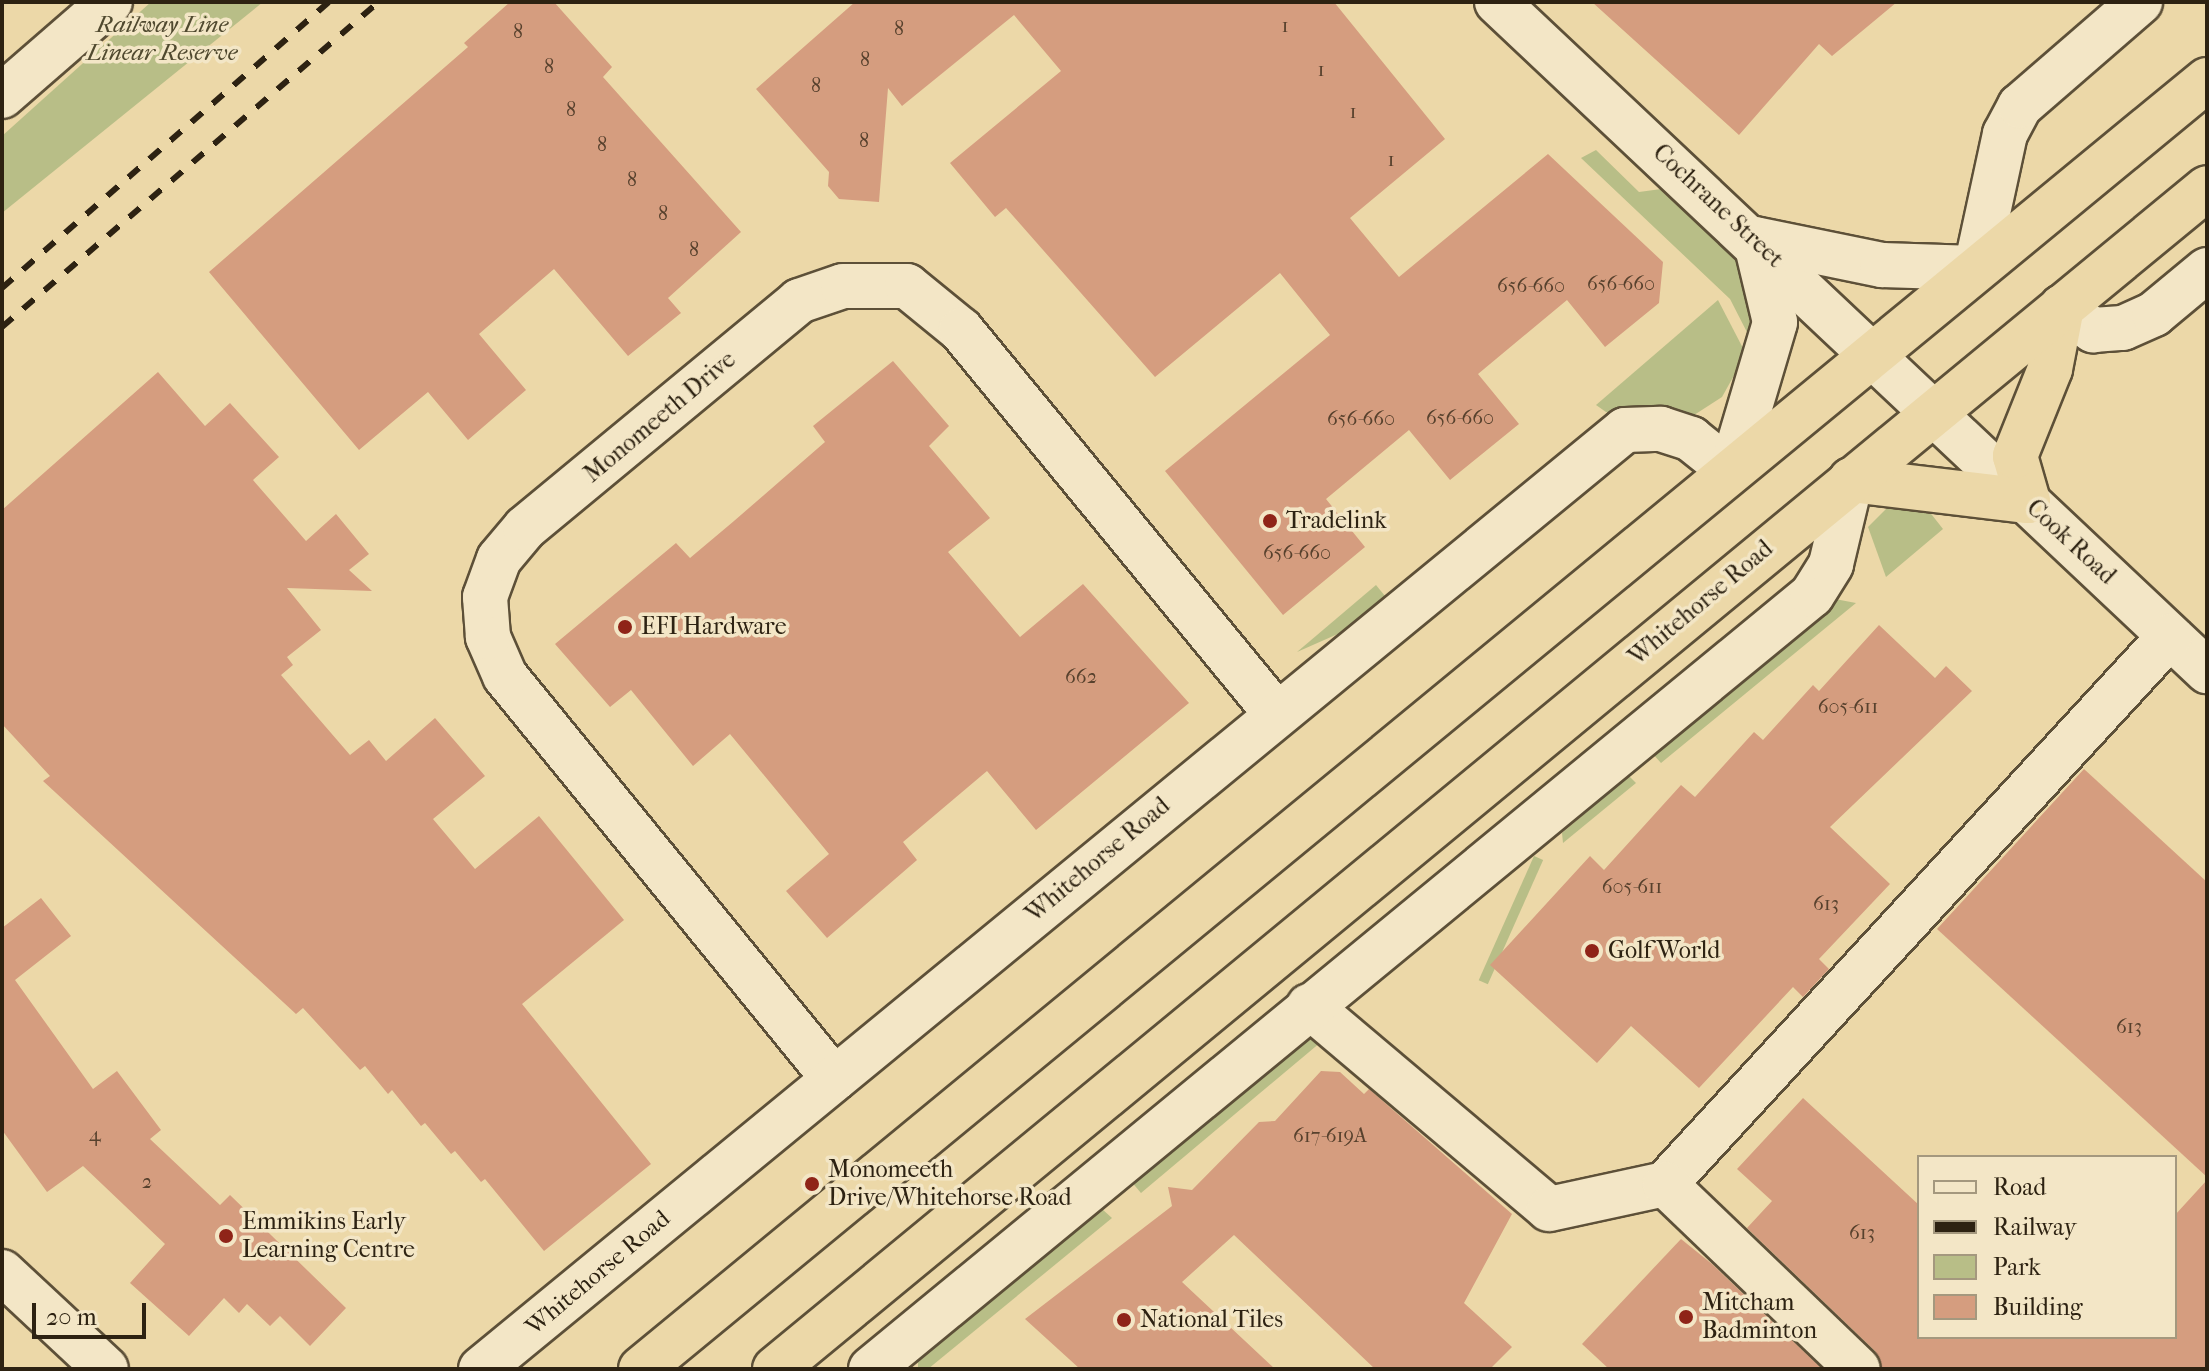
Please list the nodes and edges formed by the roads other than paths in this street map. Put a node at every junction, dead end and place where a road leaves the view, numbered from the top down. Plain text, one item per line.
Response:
1 (110, 2) edge
2 (1497, 2) edge
3 (2140, 2) edge
4 (2207, 80) edge
5 (2, 96) edge
6 (2207, 188) edge
7 (1755, 239) junction
8 (1976, 268) junction
9 (2207, 270) edge
10 (2062, 307) junction
11 (1873, 355) junction
12 (1935, 413) junction
13 (1731, 471) junction
14 (1851, 480) junction
15 (2028, 501) junction
16 (2170, 636) junction
17 (2207, 671) edge
18 (1276, 713) junction
19 (1309, 1006) junction
20 (834, 1079) junction
21 (1665, 1184) junction
22 (2, 1272) edge
23 (827, 1326) junction
24 (106, 1369) edge
25 (481, 1369) edge
26 (641, 1369) edge
27 (775, 1369) edge
28 (871, 1369) edge
29 (1858, 1369) edge

1 - 5 street
2 - 7 street, Cochrane Street
3 - 8 street
4 - 8 highway
6 - 10 highway, Whitehorse Road
7 - 8 street
7 - 11 street, Cochrane Street
7 - 13 street
8 - 11 highway
9 - 10 street
10 - 12 highway, Whitehorse Road
10 - 15 highway
11 - 12 street, Cochrane Street
11 - 13 highway
12 - 14 highway, Whitehorse Road
12 - 15 street, Cook Road
13 - 18 street, Whitehorse Road
13 - 26 highway
14 - 15 highway
14 - 19 street
14 - 23 highway, Whitehorse Road
15 - 16 street, Cook Road
16 - 17 street, Cook Road
16 - 21 street
18 - 20 street, Whitehorse Road
18 - 20 street, Monomeeth Drive
19 - 21 street
19 - 28 street
20 - 25 street, Whitehorse Road
21 - 29 street
22 - 24 street
23 - 27 highway, Whitehorse Road
23 - 28 street

